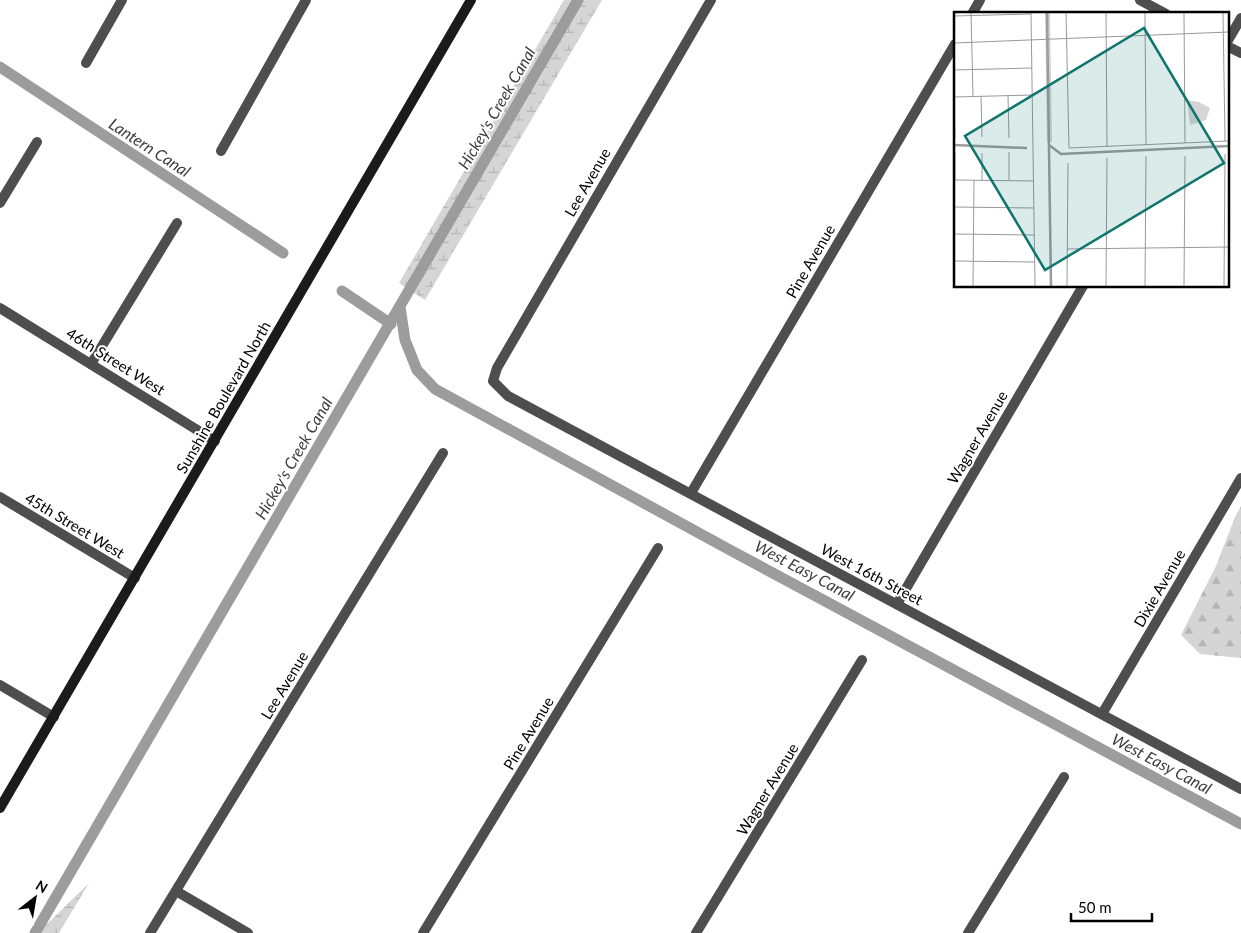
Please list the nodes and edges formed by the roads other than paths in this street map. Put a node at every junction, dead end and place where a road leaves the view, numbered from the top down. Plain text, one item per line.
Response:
1 (122, 0) edge
2 (306, 0) edge
3 (472, 0) edge
4 (711, 0) edge
5 (980, 0) edge
6 (1140, 0) edge
7 (973, 12) edge
8 (1162, 12) edge
9 (1241, 18) edge
10 (1228, 40) edge
11 (954, 46) edge
12 (1228, 47) edge
13 (1241, 54) edge
14 (86, 63) dead end
15 (37, 142) dead end
16 (220, 151) dead end
17 (0, 203) edge
18 (177, 222) dead end
19 (1082, 288) edge
20 (0, 308) edge
21 (90, 364) junction
22 (493, 381) joint
23 (216, 441) junction
24 (444, 453) dead end
25 (1241, 478) edge
26 (691, 494) junction
27 (0, 497) edge
28 (658, 548) dead end
29 (135, 578) junction
30 (897, 604) junction
31 (862, 660) dead end
32 (0, 685) edge
33 (1102, 714) junction
34 (54, 717) junction
35 (1064, 776) dead end
36 (1241, 789) edge
37 (0, 808) edge
38 (176, 891) junction
39 (150, 933) edge
40 (248, 933) edge
41 (423, 933) edge
42 (696, 933) edge
43 (968, 933) edge

1 - 14 street
2 - 16 street
3 - 23 street, Sunshine Boulevard North
4 - 22 street, Lee Avenue
5 - 7 street
6 - 8 street
9 - 10 street
11 - 26 street, Pine Avenue
12 - 13 street
15 - 17 street
18 - 21 street
19 - 30 street, Wagner Avenue
20 - 21 street, 46th Street West
21 - 23 street, 46th Street West
22 - 26 street, West 16th Street
23 - 29 street, Sunshine Boulevard North
24 - 38 street, Lee Avenue
25 - 33 street, Dixie Avenue
26 - 30 street, West 16th Street
27 - 29 street, 45th Street West
28 - 41 street, Pine Avenue
29 - 34 street, Sunshine Boulevard North
30 - 33 street, West 16th Street
31 - 42 street, Wagner Avenue
32 - 34 street
33 - 36 street, West 16th Street
34 - 37 street, Sunshine Boulevard North
35 - 43 street
38 - 39 street, Lee Avenue
38 - 40 street

